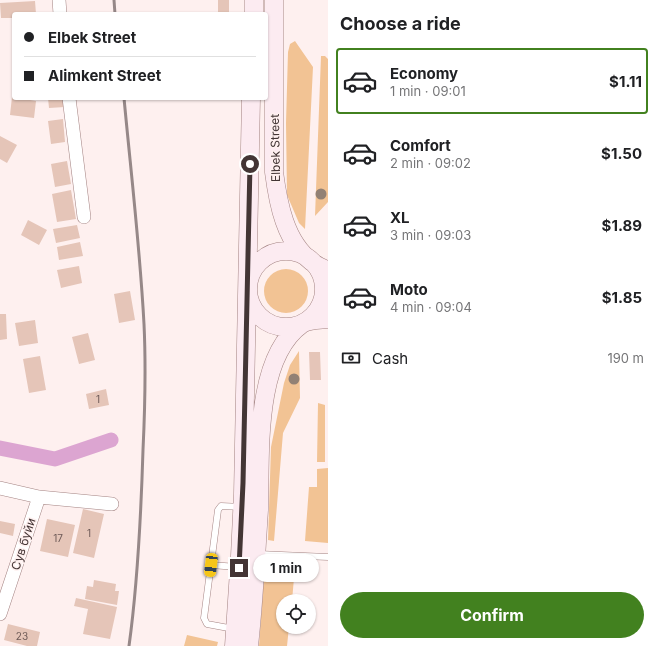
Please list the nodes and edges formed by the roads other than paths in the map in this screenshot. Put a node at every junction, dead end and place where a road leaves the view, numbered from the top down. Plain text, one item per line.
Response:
1 (59, 0) edge
2 (254, 0) edge
3 (274, 0) edge
4 (60, 12) edge
5 (254, 12) edge
6 (69, 100) edge
7 (251, 100) edge
8 (84, 217) dead end
9 (320, 263) edge
10 (328, 271) edge
11 (248, 287) junction
12 (328, 319) edge
13 (303, 323) junction
14 (0, 488) edge
15 (39, 497) junction
16 (112, 504) dead end
17 (242, 507) junction
18 (256, 554) junction
19 (328, 557) edge
20 (211, 565) junction
21 (239, 568) junction
22 (0, 614) edge
23 (234, 637) edge
24 (249, 646) edge

1 - 4 street
2 - 5 main road
3 - 9 main road, Elbek Street
6 - 8 street
7 - 11 main road, Elbek Street
9 - 10 main road, Elbek Street
9 - 11 main road
9 - 13 main road
11 - 13 main road
11 - 17 main road
12 - 13 main road
13 - 18 main road
14 - 15 street
15 - 16 street
15 - 22 street, Сув буйи
17 - 20 lane
17 - 21 main road
18 - 19 lane
18 - 24 main road
20 - 21 lane
20 - 23 lane
21 - 23 main road

